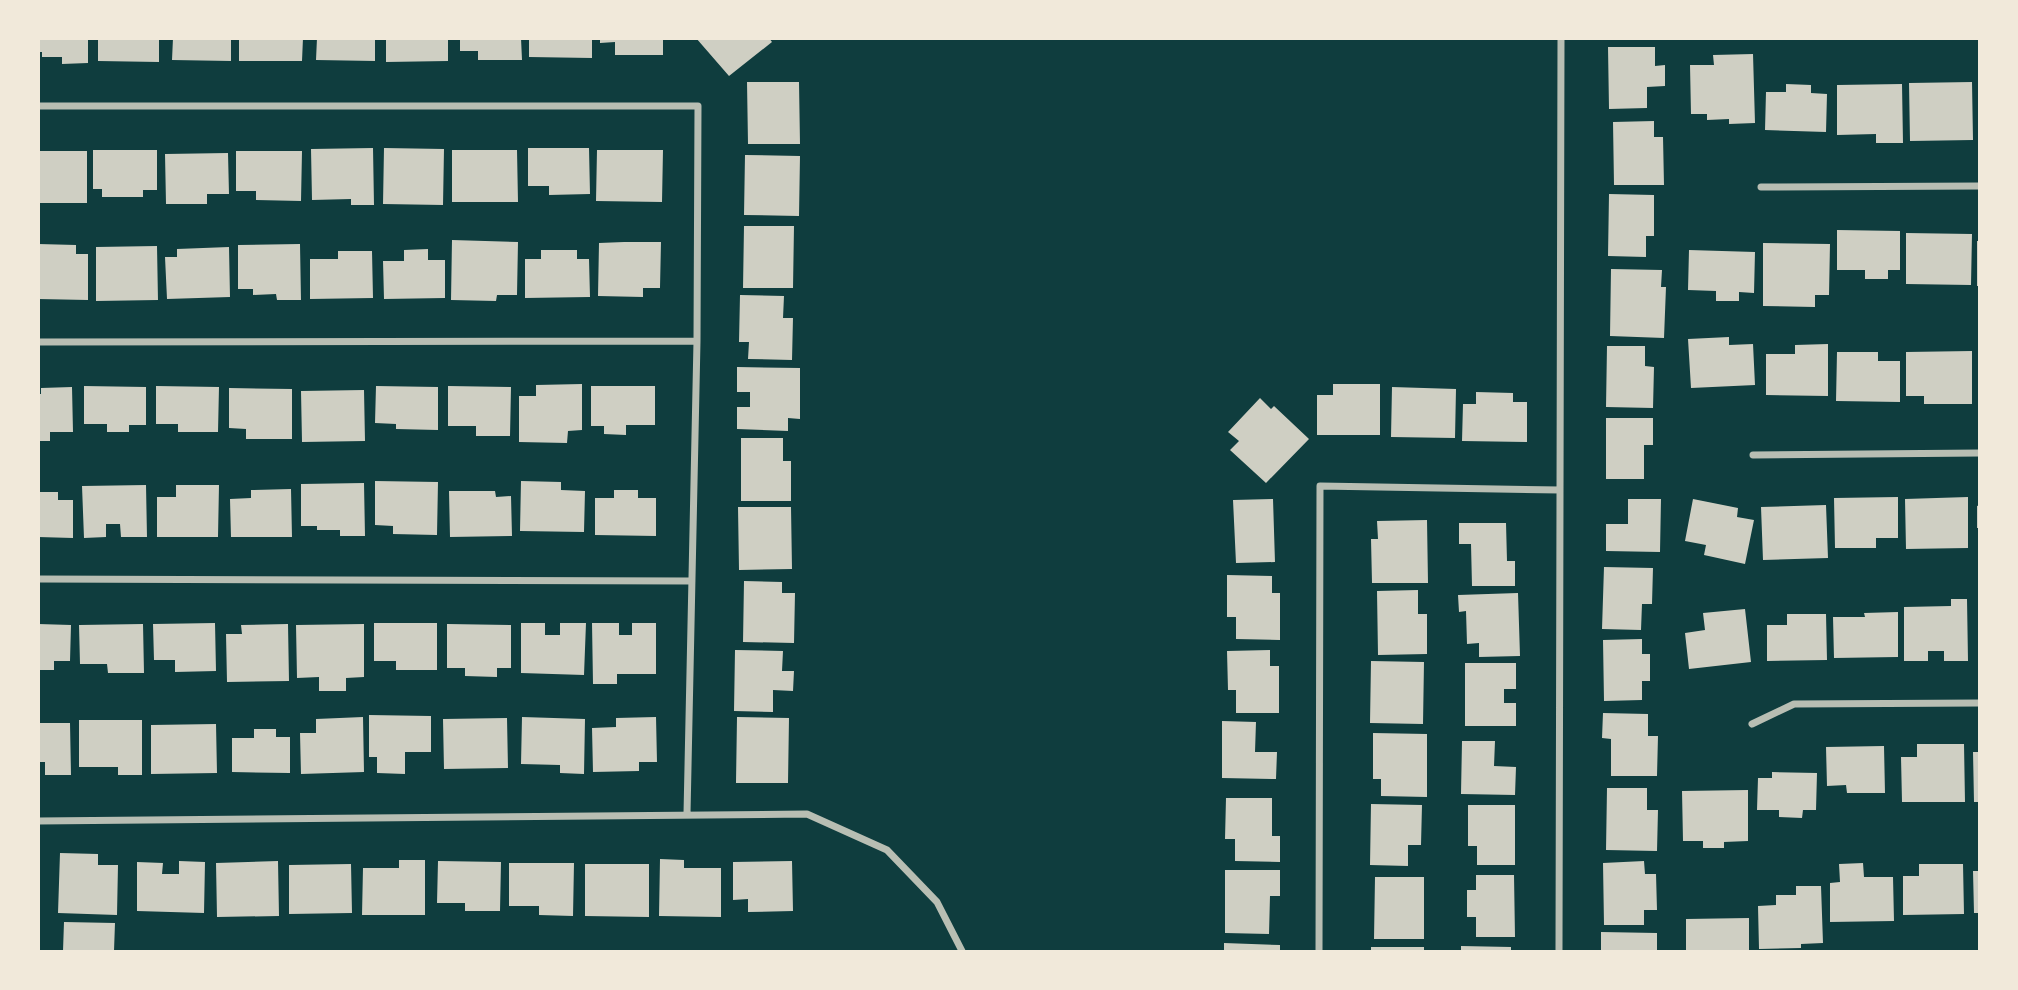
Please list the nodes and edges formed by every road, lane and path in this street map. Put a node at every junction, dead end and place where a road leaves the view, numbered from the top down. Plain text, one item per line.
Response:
1 (1561, 38) edge
2 (38, 106) edge
3 (1979, 186) edge
4 (1761, 187) dead end
5 (697, 341) junction
6 (38, 342) edge
7 (1979, 453) edge
8 (1753, 455) dead end
9 (1560, 490) junction
10 (38, 579) edge
11 (692, 581) junction
12 (1979, 703) edge
13 (1752, 724) dead end
14 (687, 814) junction
15 (38, 821) edge
16 (962, 951) edge
17 (1320, 951) edge
18 (1559, 951) edge

1 - 9 street
2 - 5 street
3 - 4 street
5 - 6 street
5 - 11 street
7 - 8 street
9 - 17 street
9 - 18 street
10 - 11 street
11 - 14 street
12 - 13 street
14 - 15 street
14 - 16 street

